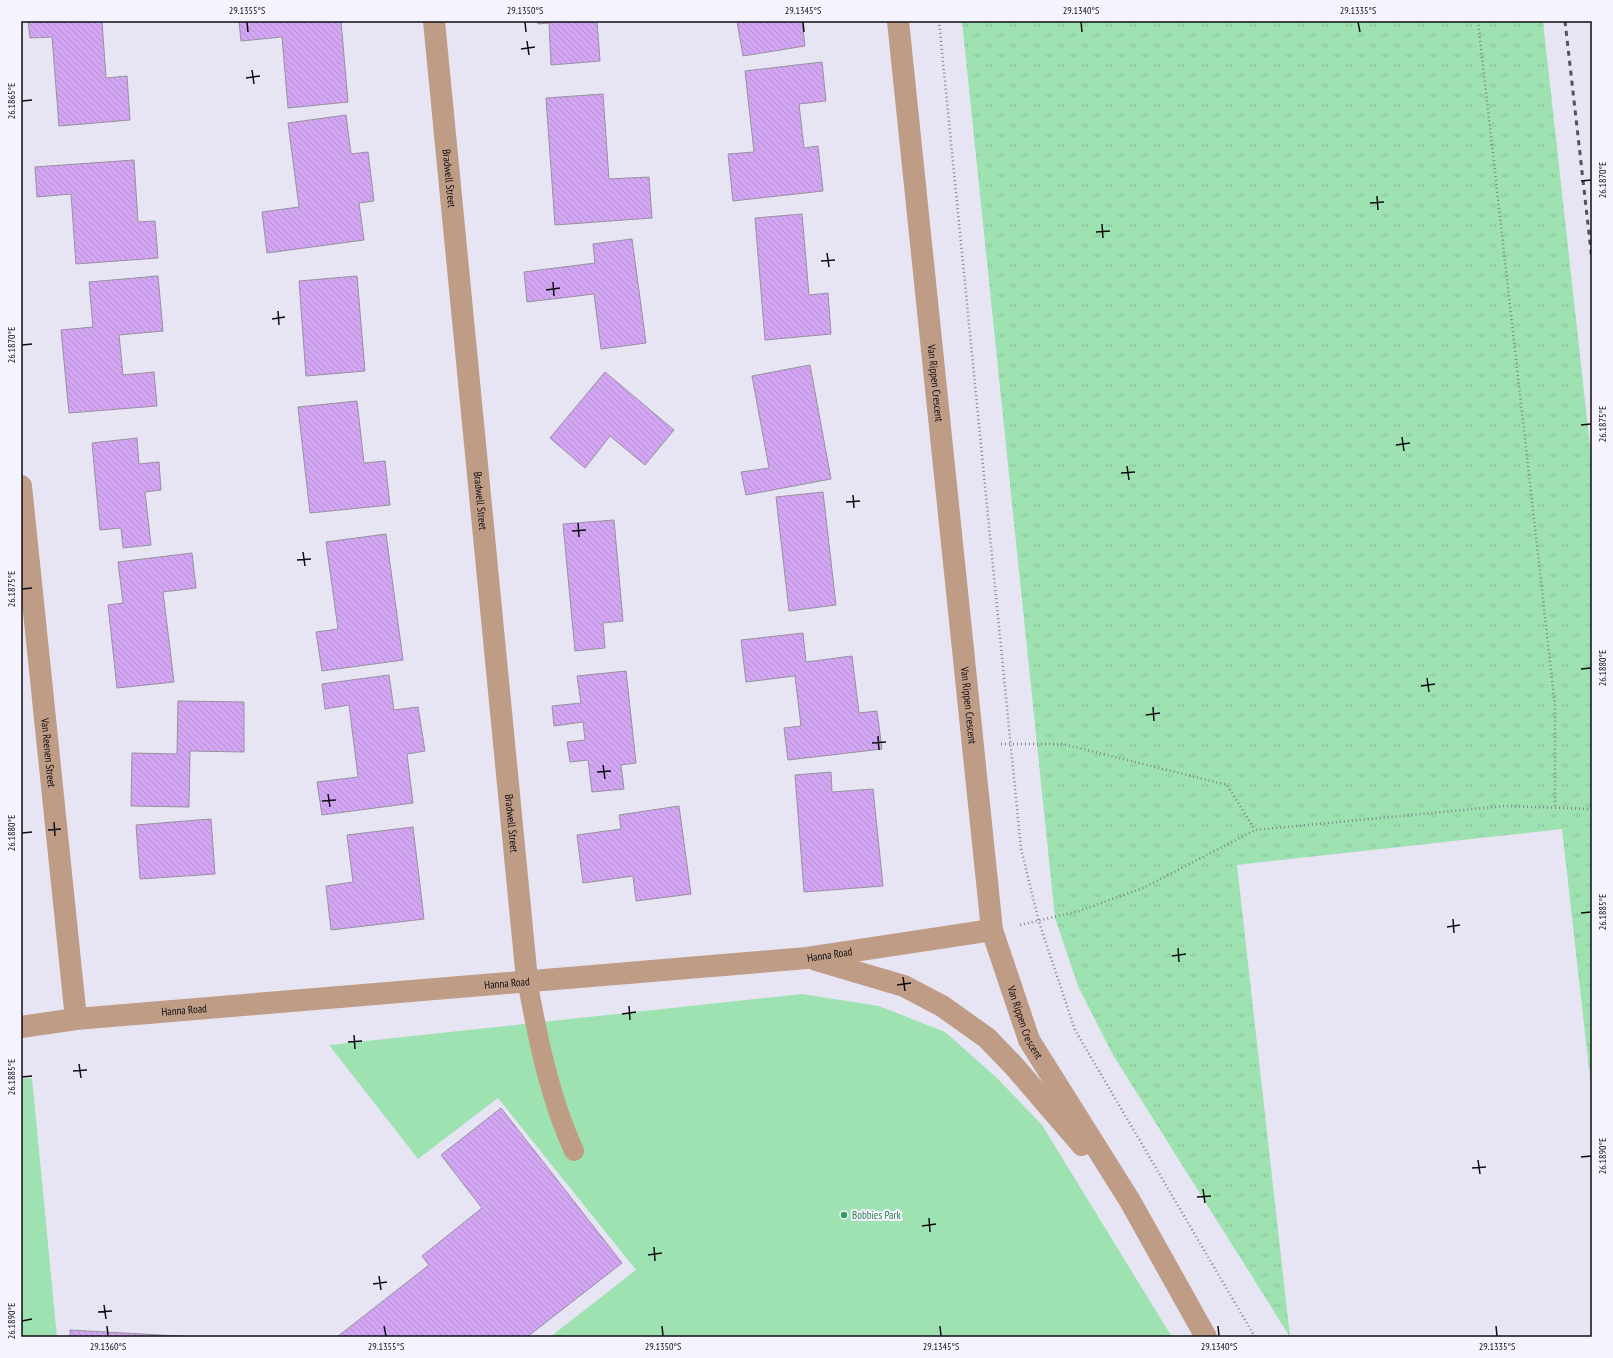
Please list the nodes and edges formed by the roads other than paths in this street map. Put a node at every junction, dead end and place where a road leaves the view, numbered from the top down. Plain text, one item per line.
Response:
1 (434, 21) edge
2 (898, 21) edge
3 (21, 486) edge
4 (992, 930) junction
5 (807, 958) junction
6 (527, 980) junction
7 (76, 1019) junction
8 (21, 1026) edge
9 (574, 1151) dead end
10 (1130, 1201) junction
11 (1206, 1337) edge

1 - 6 street, Bradwell Street
2 - 4 street, Van Rippen Crescent
3 - 7 street, Van Reenen Street
4 - 5 street, Hanna Road
4 - 10 street, Van Rippen Crescent
5 - 6 street, Hanna Road
5 - 10 street
6 - 7 street, Hanna Road
6 - 9 lane
7 - 8 street, Hanna Road
10 - 11 street, Van Rippen Crescent

